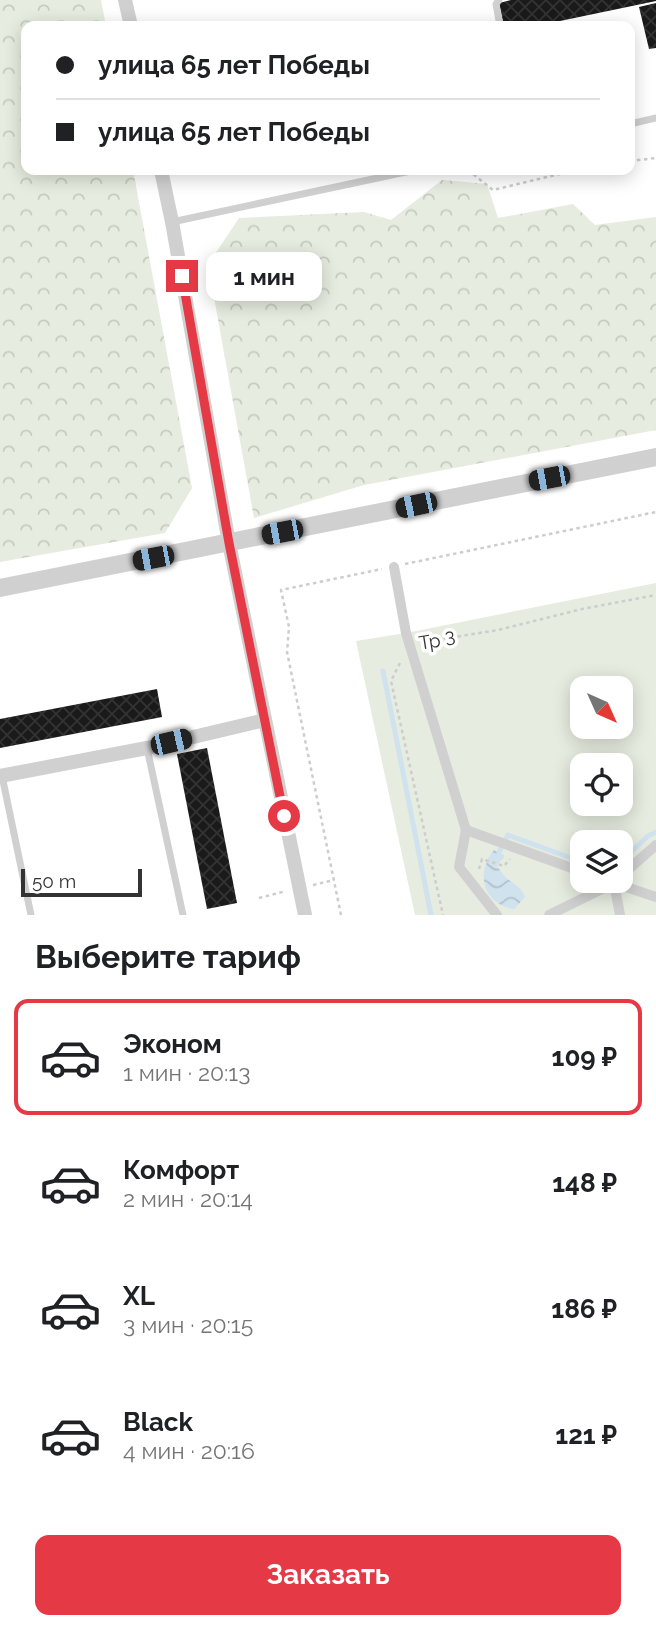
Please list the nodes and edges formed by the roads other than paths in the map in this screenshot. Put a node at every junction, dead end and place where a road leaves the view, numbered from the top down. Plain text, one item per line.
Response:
1 (125, 0) edge
2 (499, 0) edge
3 (130, 21) edge
4 (499, 21) edge
5 (656, 118) edge
6 (635, 123) edge
7 (162, 175) edge
8 (392, 175) edge
9 (172, 222) junction
10 (656, 457) edge
11 (229, 543) junction
12 (394, 566) dead end
13 (0, 588) edge
14 (265, 720) junction
15 (147, 748) junction
16 (1, 776) edge
17 (466, 830) junction
18 (656, 845) edge
19 (633, 865) edge
20 (570, 867) edge
21 (633, 887) edge
22 (590, 893) edge
23 (617, 893) edge
24 (656, 897) edge
25 (31, 915) edge
26 (183, 915) edge
27 (304, 915) edge
28 (497, 915) edge
29 (549, 915) edge
30 (620, 915) edge

1 - 3 street
2 - 4 lane
5 - 6 lane
7 - 9 street
8 - 9 lane
9 - 11 street
10 - 11 street
11 - 13 street
11 - 14 street
12 - 17 street
14 - 15 street
14 - 27 street
15 - 16 street
15 - 26 lane
16 - 25 lane
17 - 20 street
17 - 28 street
18 - 19 street
21 - 24 street
22 - 29 street
23 - 30 street

